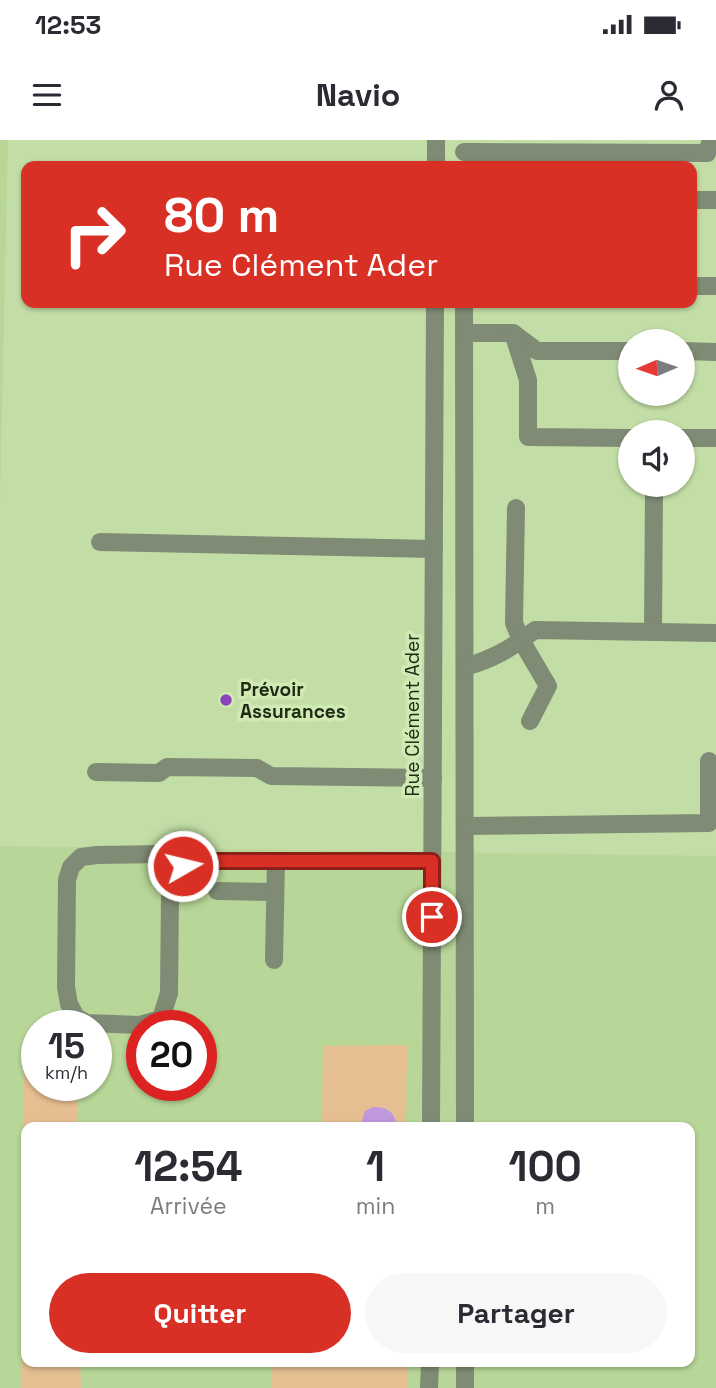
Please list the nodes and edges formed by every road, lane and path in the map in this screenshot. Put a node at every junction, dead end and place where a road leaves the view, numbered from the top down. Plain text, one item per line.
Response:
1 (436, 140) edge
2 (711, 140) edge
3 (464, 153) edge
4 (436, 161) edge
5 (697, 200) edge
6 (716, 200) edge
7 (697, 286) edge
8 (716, 286) edge
9 (435, 308) edge
10 (464, 308) edge
11 (464, 332) junction
12 (513, 333) junction
13 (618, 351) edge
14 (695, 351) edge
15 (716, 352) edge
16 (618, 438) edge
17 (695, 438) edge
18 (716, 439) edge
19 (654, 497) edge
20 (516, 508) dead end
21 (100, 542) dead end
22 (434, 549) junction
23 (653, 632) junction
24 (716, 633) edge
25 (521, 640) junction
26 (464, 667) junction
27 (530, 721) dead end
28 (709, 761) dead end
29 (96, 772) dead end
30 (433, 778) junction
31 (465, 826) junction
32 (275, 861) junction
33 (432, 861) junction
34 (183, 866) junction
35 (217, 891) dead end
36 (275, 892) junction
37 (274, 960) dead end
38 (431, 1122) edge
39 (465, 1122) edge
40 (430, 1367) edge
41 (465, 1367) edge
42 (429, 1388) edge
43 (465, 1388) edge

1 - 4 street
2 - 3 street
5 - 6 street
7 - 8 street
9 - 22 street, Rue Clément Ader
10 - 11 street
11 - 12 street
11 - 26 street
12 - 13 street
12 - 16 street
14 - 15 street
17 - 18 street
19 - 23 street
20 - 25 street
21 - 22 street
22 - 30 street, Rue Clément Ader
23 - 24 street
23 - 25 street
25 - 26 street
25 - 27 street
26 - 31 street
28 - 31 street
29 - 30 street
30 - 33 street, Rue Clément Ader
31 - 39 street
32 - 33 street
32 - 34 street
32 - 36 street
33 - 38 street, Rue Clément Ader
34 - 34 street
35 - 36 street
36 - 37 street
40 - 42 street
41 - 43 street

